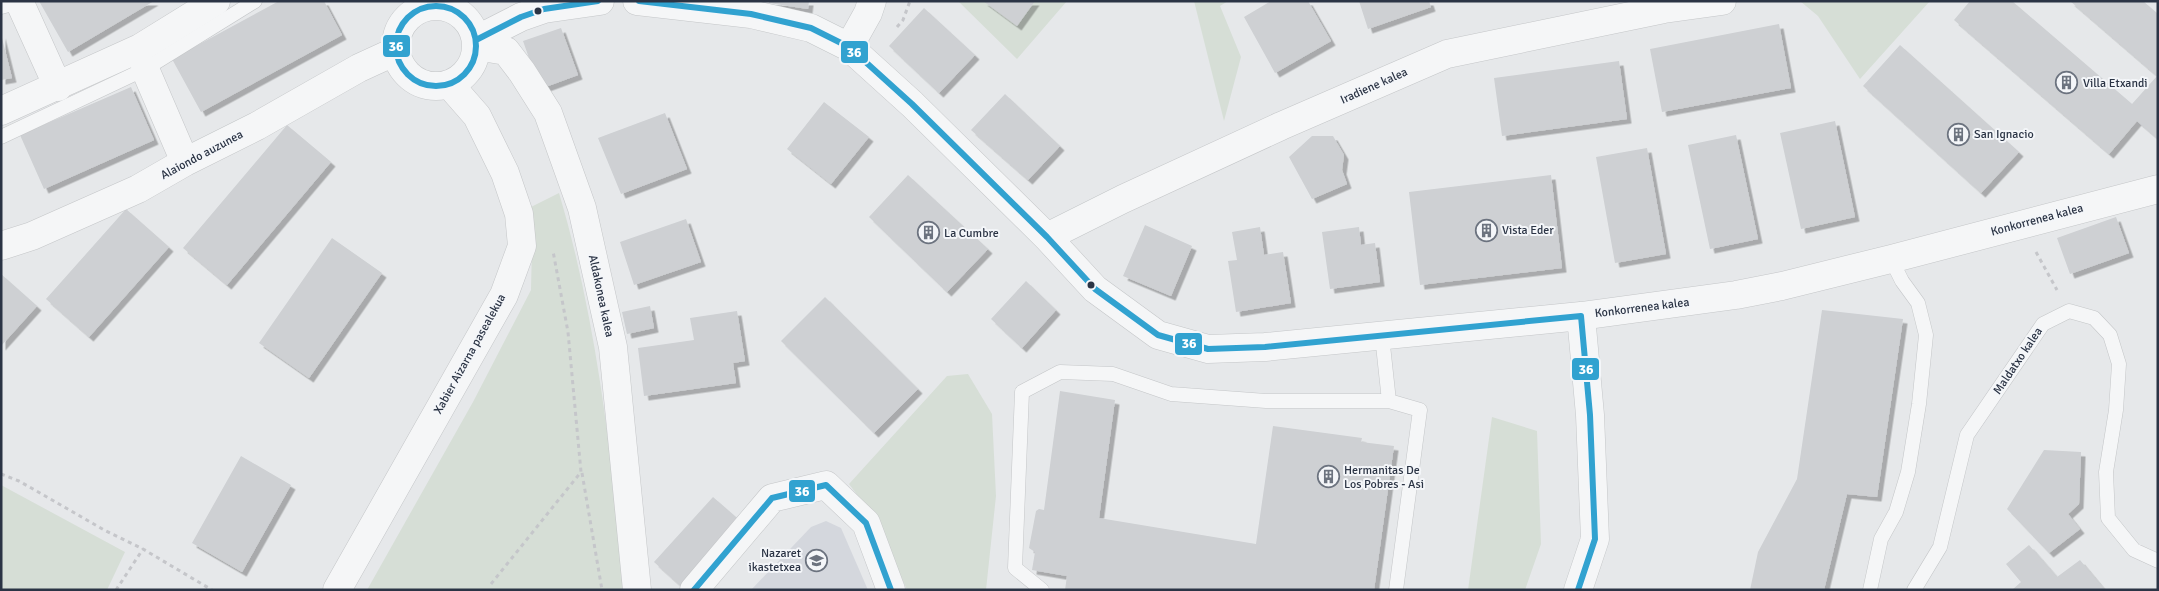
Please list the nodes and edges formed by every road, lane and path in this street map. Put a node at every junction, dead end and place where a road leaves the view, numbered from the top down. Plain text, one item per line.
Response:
1 (216, 1) edge
2 (255, 1) edge
3 (600, 1) edge
4 (638, 1) edge
5 (872, 1) edge
6 (910, 1) edge
7 (1722, 1) edge
8 (15, 4) edge
9 (410, 7) edge
10 (753, 7) edge
11 (521, 9) edge
12 (903, 20) dead end
13 (476, 43) junction
14 (849, 47) junction
15 (396, 51) junction
16 (145, 69) junction
17 (450, 84) junction
18 (58, 87) junction
19 (1, 111) edge
20 (1, 137) edge
21 (185, 162) junction
22 (2158, 189) edge
23 (2010, 228) junction
24 (1047, 237) junction
25 (551, 242) dead end
26 (1, 246) edge
27 (1891, 258) junction
28 (2069, 311) junction
29 (1581, 316) junction
30 (1382, 336) junction
31 (1389, 401) junction
32 (582, 472) junction
33 (1, 474) edge
34 (143, 549) junction
35 (2158, 561) edge
36 (491, 584) dead end
37 (116, 590) edge
38 (212, 590) edge
39 (337, 590) edge
40 (602, 590) edge
41 (637, 590) edge
42 (694, 590) edge
43 (891, 590) edge
44 (1042, 590) edge
45 (1396, 590) edge
46 (1578, 590) edge
47 (1870, 590) edge
48 (1914, 590) edge

1 - 18 street
2 - 16 lane
3 - 11 street
4 - 10 street, Konkorrenea kalea
5 - 14 street
6 - 12 path
7 - 24 street, Iradiene kalea
8 - 18 street
9 - 13 street
9 - 15 street
10 - 14 street, Konkorrenea kalea
11 - 13 street
13 - 17 street
13 - 41 street, Aldakonea kalea
14 - 24 street, Konkorrenea kalea
15 - 17 street
15 - 21 street, Alaiondo auzunea
16 - 20 lane
16 - 21 street
17 - 39 street, Xabier Aizarna pasealekua
18 - 19 street
21 - 26 street, Alaiondo auzunea
22 - 23 street, Konkorrenea kalea
23 - 27 street, Konkorrenea kalea
23 - 28 path
24 - 30 street, Konkorrenea kalea
25 - 32 path
27 - 29 street, Konkorrenea kalea
27 - 47 lane
28 - 35 lane
28 - 48 lane, Maldatxo kalea
29 - 30 street, Konkorrenea kalea
29 - 46 street
30 - 31 lane
31 - 44 lane
31 - 45 lane
32 - 36 path
32 - 40 path
33 - 34 path
34 - 37 path
34 - 38 path
42 - 43 street

